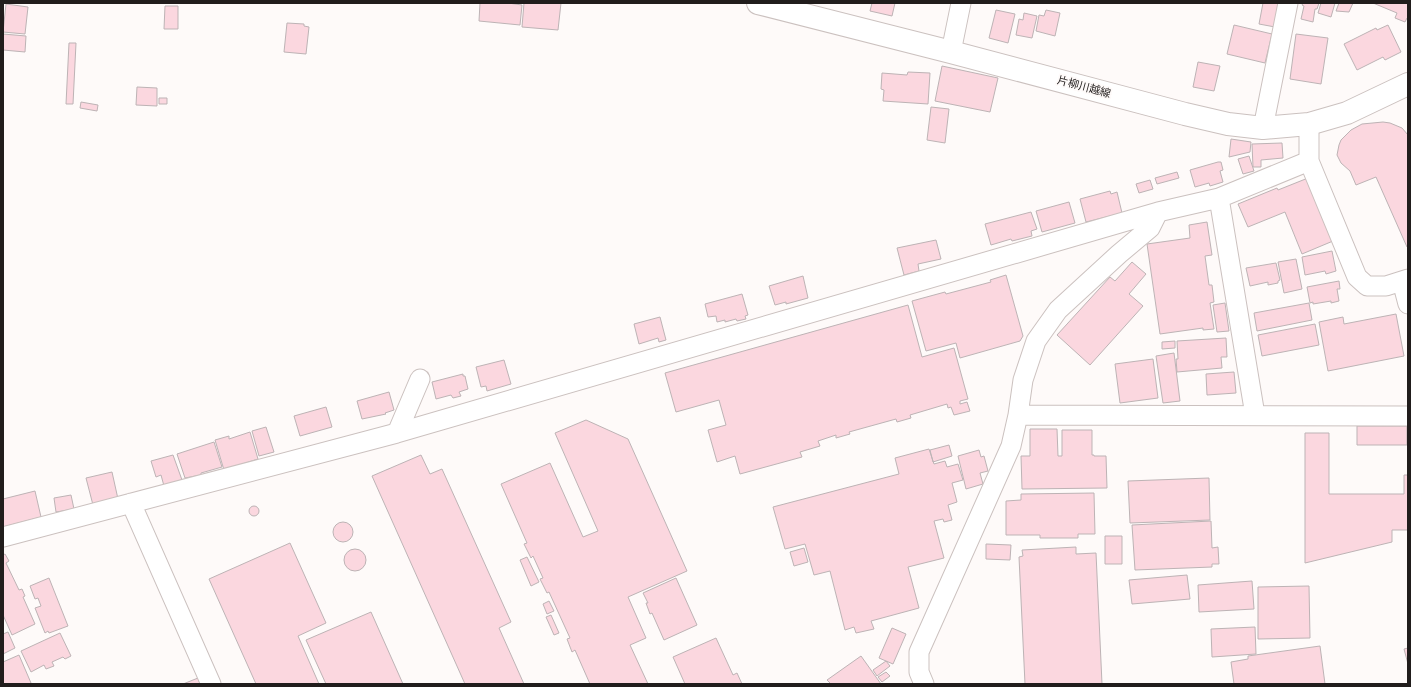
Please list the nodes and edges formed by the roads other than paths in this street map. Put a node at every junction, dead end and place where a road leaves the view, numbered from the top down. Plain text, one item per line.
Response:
1 (758, 3) edge
2 (961, 3) edge
3 (1288, 3) edge
4 (951, 52) junction
5 (1408, 84) edge
6 (1309, 124) junction
7 (1263, 128) junction
8 (1309, 161) junction
9 (1219, 198) junction
10 (1158, 212) junction
11 (1405, 280) edge
12 (1408, 304) edge
13 (420, 379) dead end
14 (1018, 416) junction
15 (1255, 416) junction
16 (1408, 416) edge
17 (397, 433) junction
18 (131, 503) junction
19 (3, 537) edge
20 (211, 684) edge
21 (924, 684) edge

1 - 4 main road, 片柳川越線
2 - 4 street
3 - 7 street
4 - 7 main road, 片柳川越線
5 - 6 main road, 片柳川越線
6 - 7 main road, 片柳川越線
6 - 8 street
8 - 9 street
8 - 11 street
9 - 10 street
9 - 15 street
10 - 14 street
10 - 17 street
11 - 12 street
13 - 17 street
14 - 15 street
14 - 21 street
15 - 16 street
17 - 18 street
18 - 19 street
18 - 20 street

